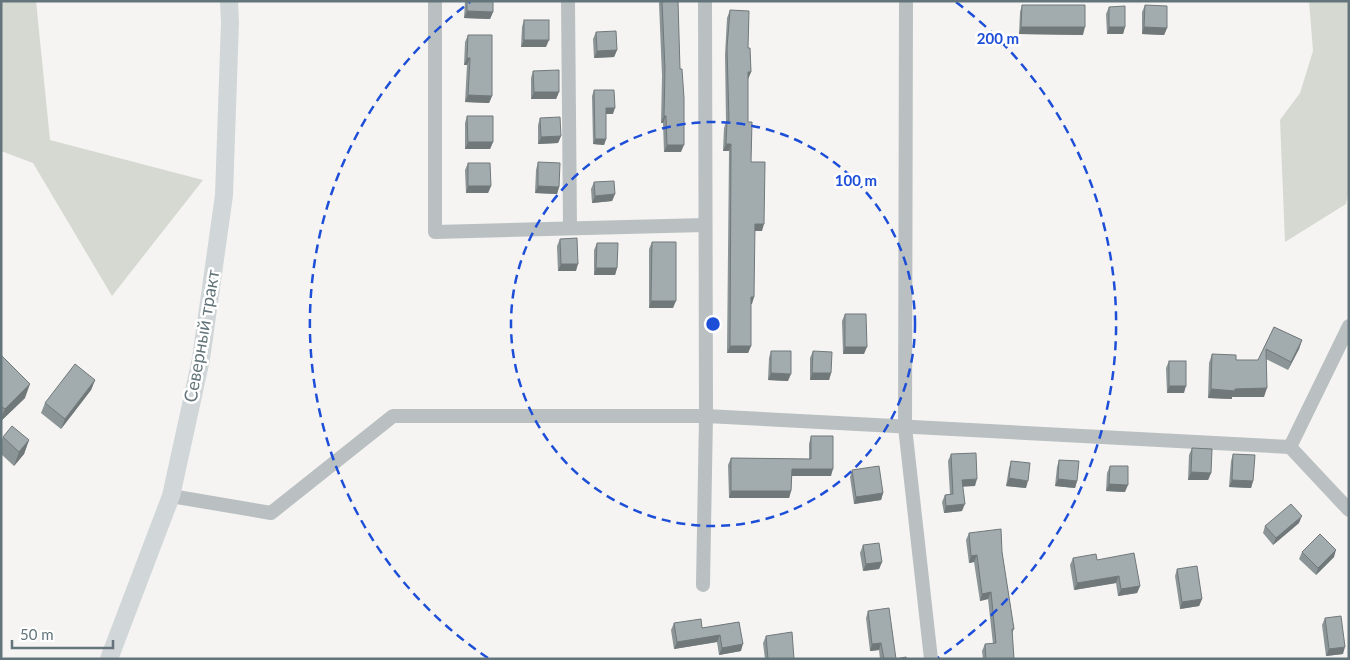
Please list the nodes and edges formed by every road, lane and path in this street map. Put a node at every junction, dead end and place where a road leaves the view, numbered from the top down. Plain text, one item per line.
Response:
1 (229, 1) edge
2 (434, 1) edge
3 (568, 1) edge
4 (705, 1) edge
5 (906, 1) edge
6 (705, 224) junction
7 (570, 228) junction
8 (1349, 326) edge
9 (706, 416) junction
10 (905, 427) junction
11 (1290, 447) junction
12 (171, 496) junction
13 (1349, 510) edge
14 (703, 585) dead end
15 (108, 659) edge
16 (931, 659) edge

1 - 12 main road, Северный тракт
2 - 7 street
3 - 7 street
4 - 6 street
5 - 10 street
6 - 7 street
6 - 9 street
8 - 11 street
9 - 10 street
9 - 12 street
9 - 14 street
10 - 11 street
10 - 16 street
11 - 13 street
12 - 15 main road, Северный тракт

